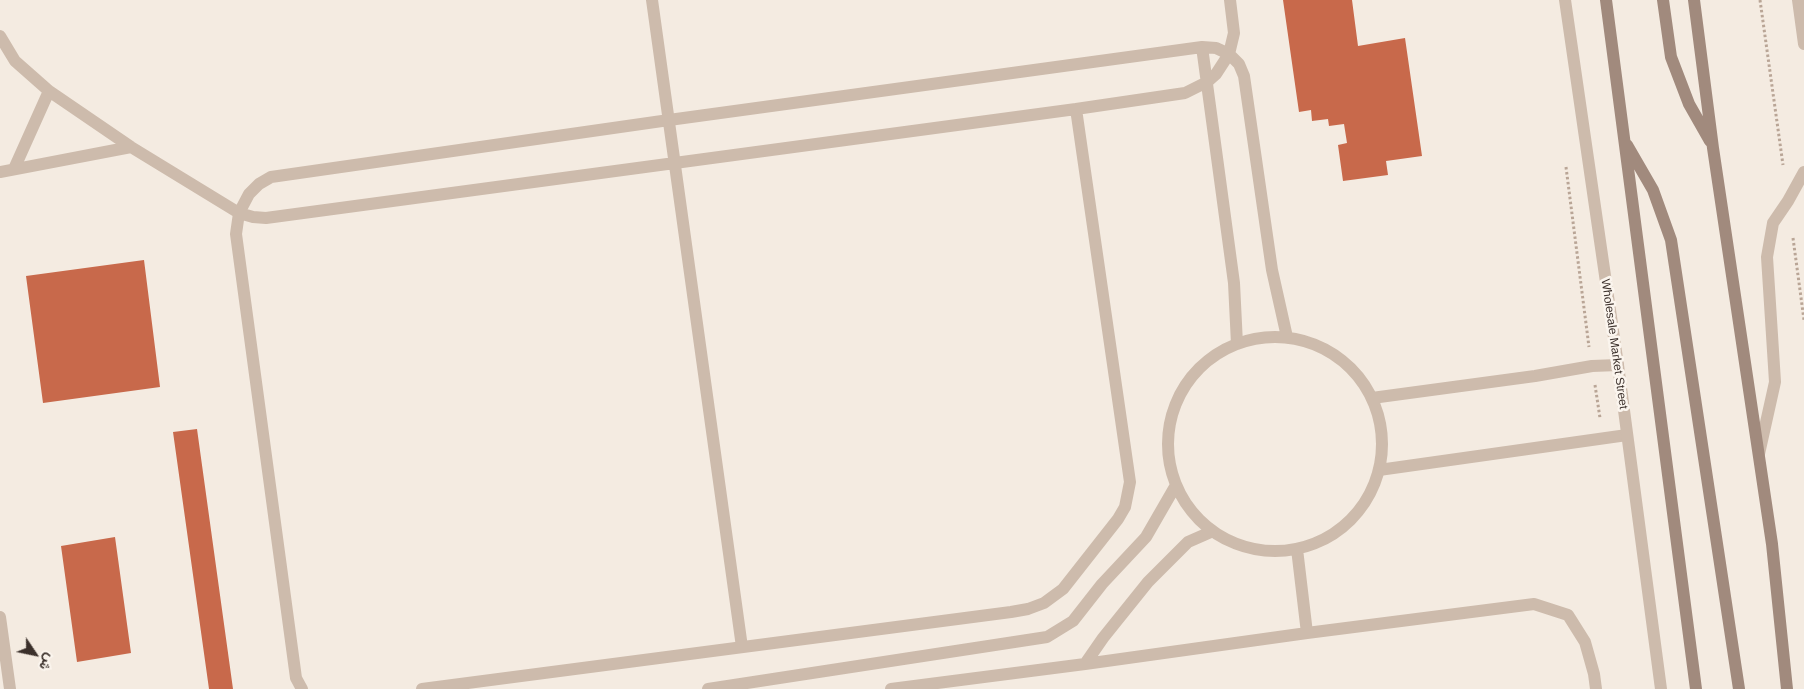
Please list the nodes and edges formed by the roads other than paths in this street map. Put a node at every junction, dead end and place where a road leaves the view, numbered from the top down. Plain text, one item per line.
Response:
1 (652, 0) edge
2 (1230, 0) edge
3 (1564, 0) edge
4 (1606, 0) edge
5 (1663, 0) edge
6 (1694, 0) edge
7 (1798, 0) edge
8 (0, 36) edge
9 (1804, 44) edge
10 (1202, 47) junction
11 (1229, 54) junction
12 (1207, 82) junction
13 (49, 91) junction
14 (1076, 110) junction
15 (669, 120) junction
16 (1624, 141) junction
17 (131, 147) junction
18 (1713, 148) junction
19 (675, 163) junction
20 (14, 169) junction
21 (0, 172) edge
22 (1804, 172) edge
23 (239, 213) junction
24 (1287, 337) junction
25 (1237, 344) junction
26 (1618, 365) junction
27 (1372, 398) junction
28 (1627, 435) junction
29 (1759, 457) junction
30 (1379, 470) junction
31 (1176, 485) junction
32 (1213, 531) junction
33 (1297, 549) junction
34 (0, 617) edge
35 (1307, 633) junction
36 (742, 647) junction
37 (1085, 664) junction
38 (10, 689) edge
39 (302, 689) edge
40 (422, 689) edge
41 (708, 689) edge
42 (891, 689) edge
43 (1596, 689) edge
44 (1661, 689) edge
45 (1696, 689) edge
46 (1739, 689) edge
47 (1787, 689) edge

1 - 15 street
2 - 11 street
3 - 26 street, Wholesale Market Street
4 - 16 main road
5 - 18 main road
6 - 18 main road
7 - 9 street
8 - 13 street
10 - 11 street
10 - 12 street
10 - 15 street
11 - 12 street
11 - 24 street
12 - 14 street
12 - 25 street
13 - 17 street
13 - 20 street
14 - 19 street
14 - 36 street
15 - 19 street
15 - 23 street
16 - 45 main road
16 - 46 main road
17 - 20 street
17 - 23 street
18 - 29 main road
19 - 23 street
19 - 36 street
20 - 21 street
22 - 29 street
23 - 39 street
24 - 25 street
24 - 27 street
25 - 31 street
26 - 27 street
26 - 28 street, Wholesale Market Street
27 - 30 street
28 - 30 street
28 - 44 street, Wholesale Market Street
29 - 47 main road
30 - 33 street
31 - 32 street
31 - 41 street
32 - 33 street
32 - 37 street
33 - 35 street
34 - 38 street
35 - 37 street
35 - 43 street
36 - 40 street
37 - 42 street

